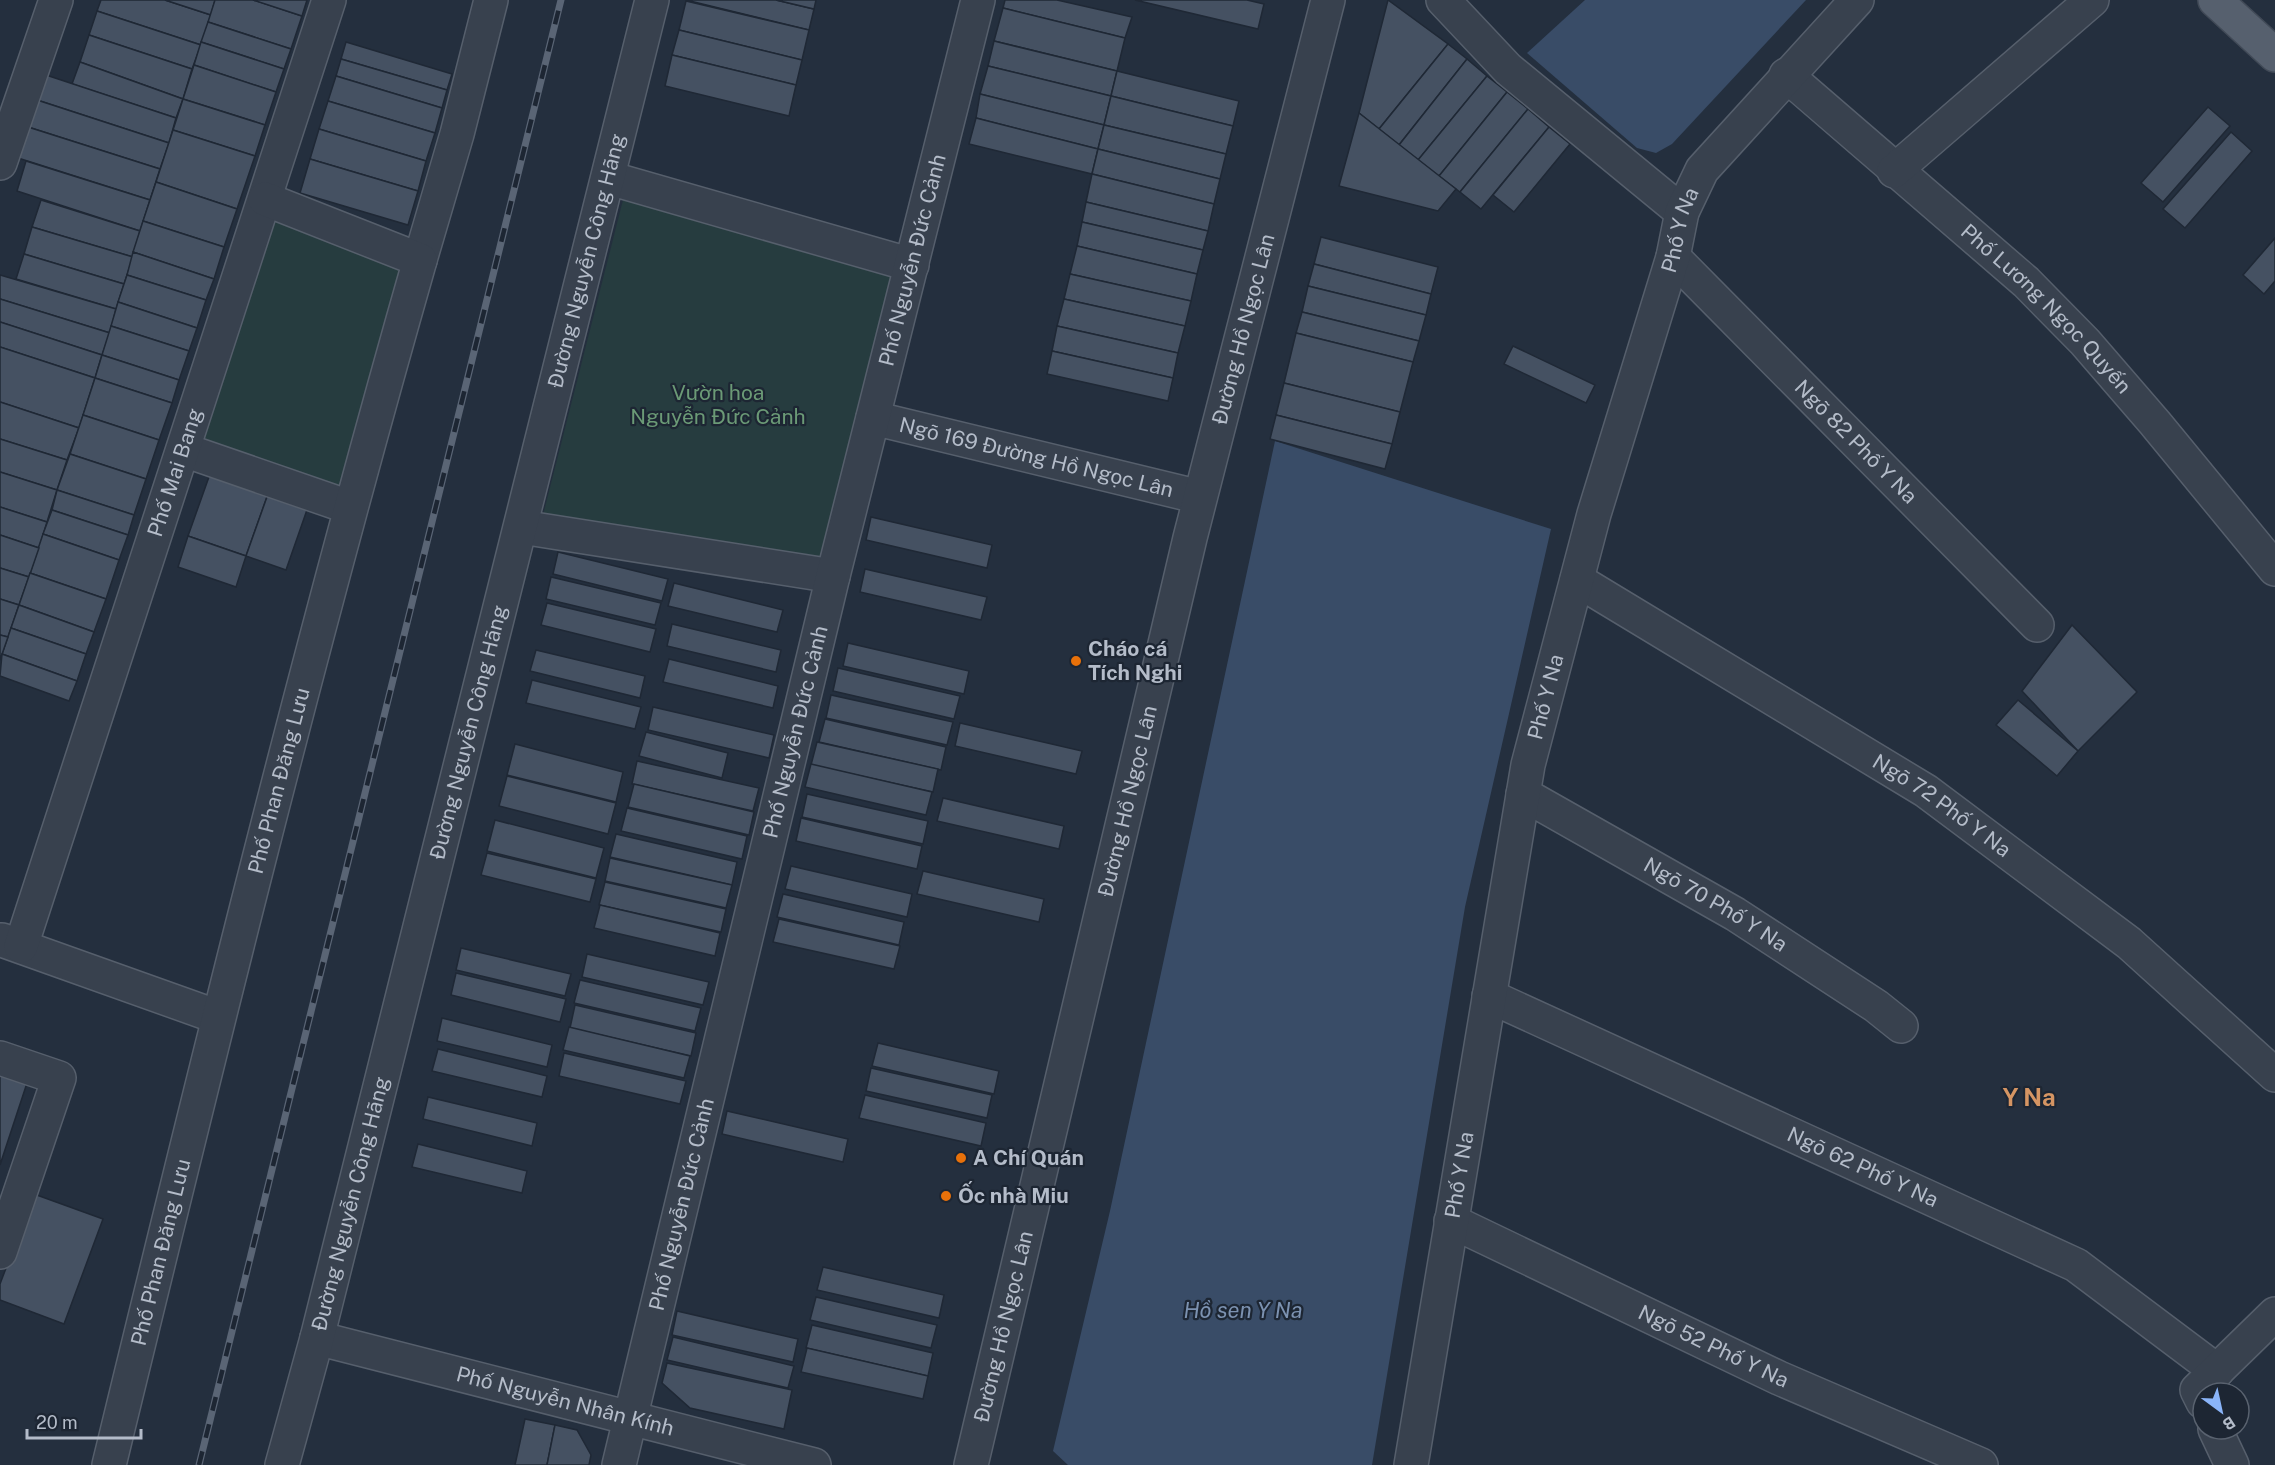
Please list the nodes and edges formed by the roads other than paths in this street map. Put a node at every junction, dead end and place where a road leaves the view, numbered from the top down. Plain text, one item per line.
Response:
1 (56, 0) edge
2 (329, 0) edge
3 (491, 0) edge
4 (652, 0) edge
5 (978, 0) edge
6 (1328, 0) edge
7 (1443, 0) edge
8 (1857, 0) edge
9 (2092, 0) edge
10 (2215, 0) edge
11 (2275, 55) edge
12 (1786, 75) junction
13 (0, 163) edge
14 (1894, 171) junction
15 (609, 177) junction
16 (265, 200) junction
17 (1682, 212) junction
18 (1673, 257) junction
19 (420, 260) junction
20 (912, 265) junction
21 (873, 418) junction
22 (184, 450) junction
23 (1200, 497) junction
24 (349, 507) junction
25 (521, 527) junction
26 (2275, 569) edge
27 (833, 576) junction
28 (1577, 580) junction
29 (2037, 625) dead end
30 (1523, 794) junction
31 (11, 943) edge
32 (1489, 996) junction
33 (218, 1017) junction
34 (1901, 1026) dead end
35 (0, 1058) edge
36 (2275, 1075) edge
37 (1451, 1221) junction
38 (0, 1252) edge
39 (2275, 1314) edge
40 (317, 1338) junction
41 (2217, 1371) junction
42 (2207, 1381) edge
43 (630, 1417) junction
44 (2221, 1441) edge
45 (110, 1465) edge
46 (282, 1465) edge
47 (619, 1465) edge
48 (814, 1465) edge
49 (970, 1465) edge
50 (1411, 1465) edge
51 (1980, 1465) edge
52 (2232, 1465) edge

1 - 13 street
2 - 16 street, Phố Mai Bang
3 - 19 street, Phố Phan Đăng Lưu
4 - 15 street, Đường Nguyễn Công Hãng
5 - 20 street, Phố Nguyễn Đức Cảnh
6 - 23 street, Đường Hồ Ngọc Lân
7 - 17 street
8 - 12 street, Phố Y Na
9 - 14 street
10 - 11 main road
12 - 14 street, Phố Lương Ngọc Quyến
12 - 17 street, Phố Y Na
14 - 26 street, Phố Lương Ngọc Quyến
15 - 20 street
15 - 25 street, Đường Nguyễn Công Hãng
16 - 19 street
16 - 22 street, Phố Mai Bang
17 - 18 street, Phố Y Na
18 - 28 street, Phố Y Na
18 - 29 street, Ngõ 82 Phố Y Na
19 - 24 street, Phố Phan Đăng Lưu
20 - 21 street, Phố Nguyễn Đức Cảnh
21 - 23 street, Ngõ 169 Đường Hồ Ngọc Lân
21 - 27 street, Phố Nguyễn Đức Cảnh
22 - 24 street
22 - 31 street, Phố Mai Bang
23 - 49 street, Đường Hồ Ngọc Lân
24 - 33 street, Phố Phan Đăng Lưu
25 - 27 street
25 - 40 street, Đường Nguyễn Công Hãng
27 - 43 street, Phố Nguyễn Đức Cảnh
28 - 30 street, Phố Y Na
28 - 36 street, Ngõ 72 Phố Y Na
30 - 32 street, Phố Y Na
30 - 34 street, Ngõ 70 Phố Y Na
31 - 33 street
32 - 37 street, Phố Y Na
32 - 41 street, Ngõ 62 Phố Y Na
33 - 45 street, Phố Phan Đăng Lưu
35 - 38 street
37 - 50 street, Phố Y Na
37 - 51 street, Ngõ 52 Phố Y Na
39 - 41 street
40 - 43 street, Phố Nguyễn Nhân Kính
40 - 46 street, Đường Nguyễn Công Hãng
41 - 42 street
43 - 47 street, Phố Nguyễn Đức Cảnh
43 - 48 street, Phố Nguyễn Nhân Kính
44 - 52 street

